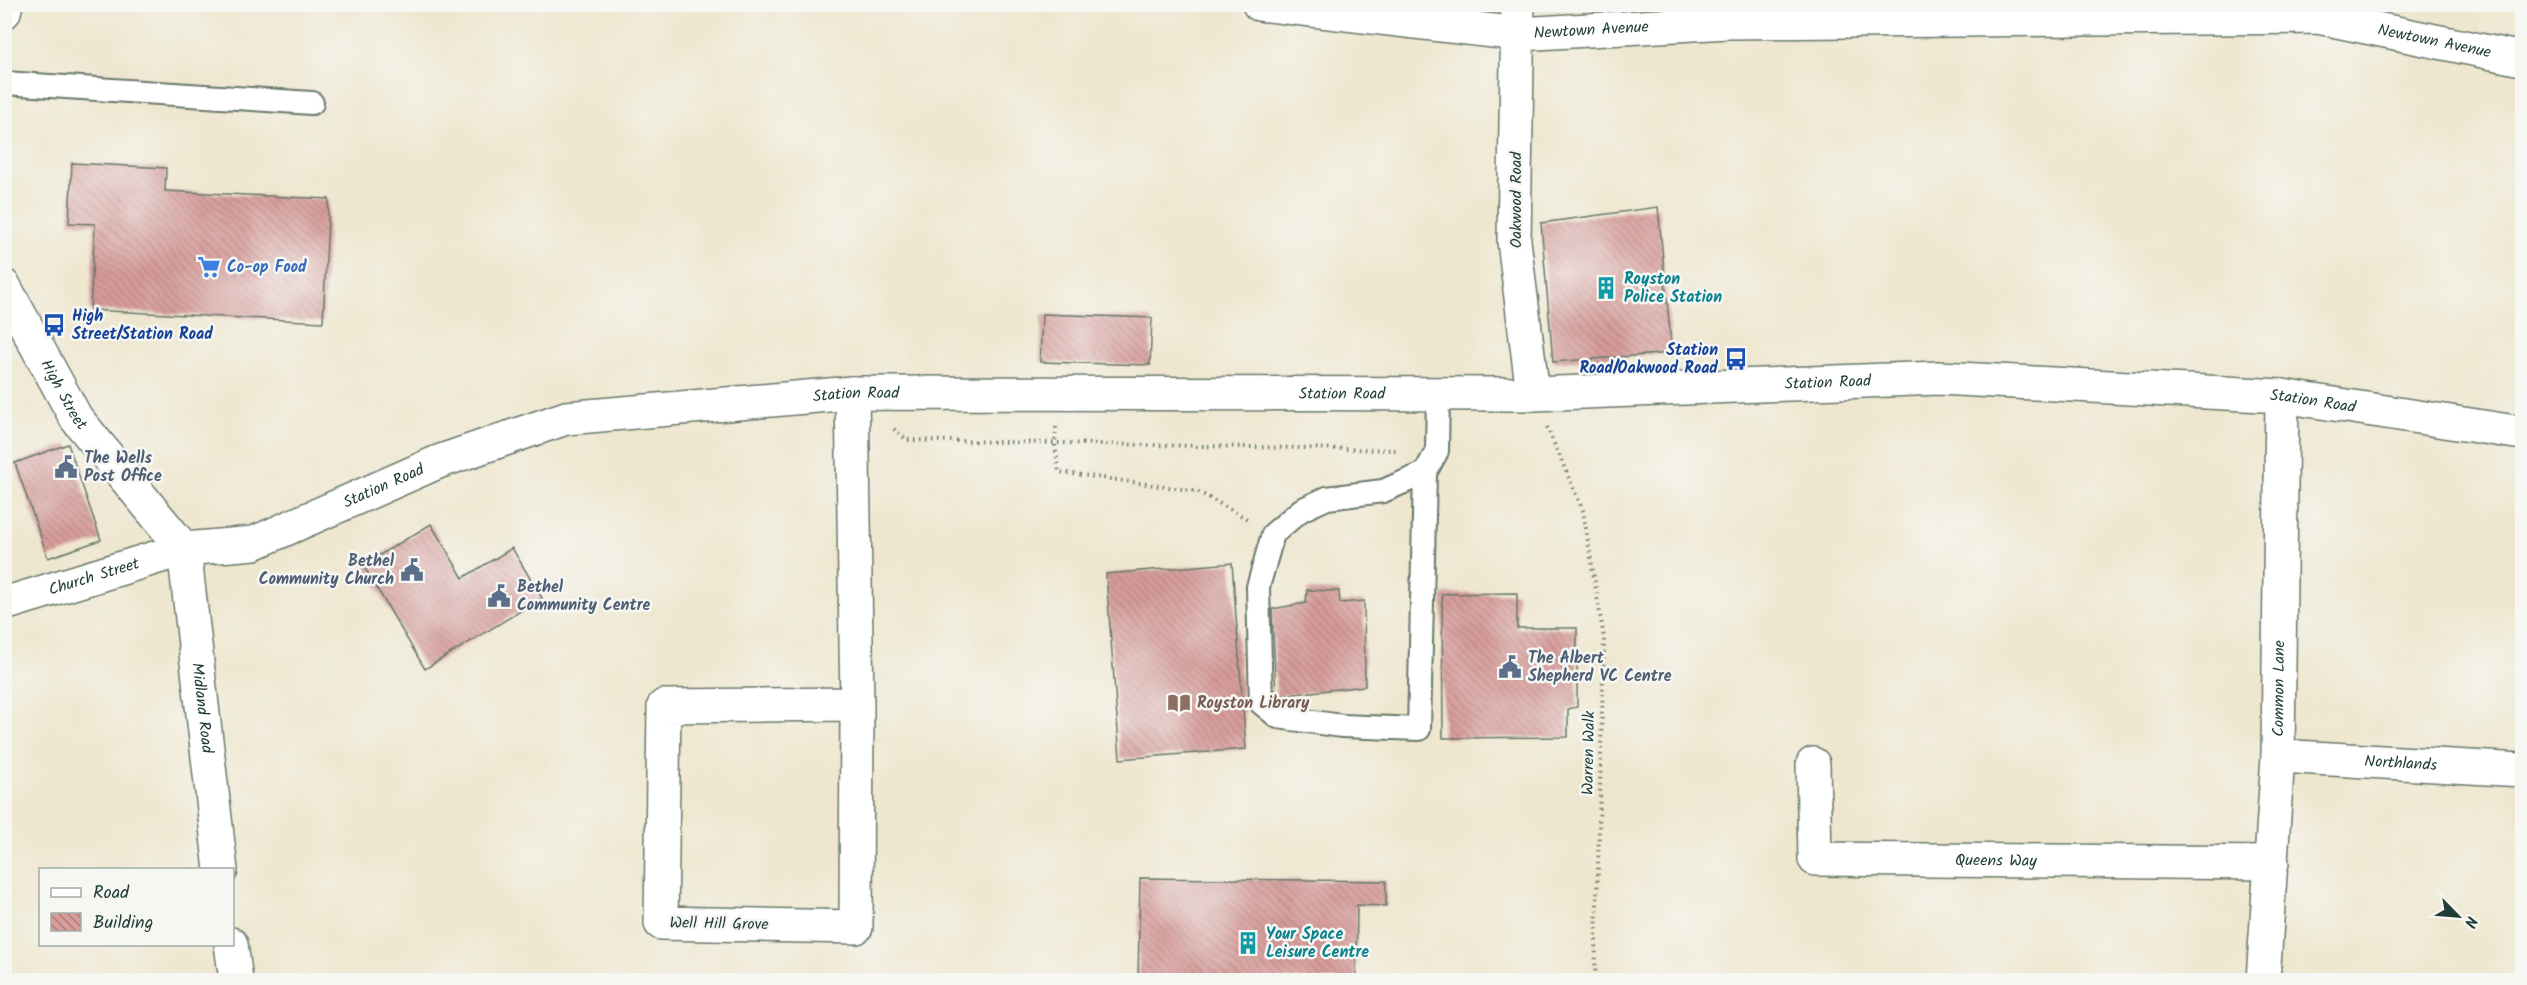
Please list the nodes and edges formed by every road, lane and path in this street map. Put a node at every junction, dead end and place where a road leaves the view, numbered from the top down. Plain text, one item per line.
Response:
1 (6, 4) edge
2 (1259, 4) edge
3 (4, 12) edge
4 (1519, 20) edge
5 (2523, 59) edge
6 (4, 82) edge
7 (312, 103) dead end
8 (4, 286) edge
9 (852, 393) junction
10 (1438, 393) junction
11 (1533, 394) junction
12 (2282, 396) junction
13 (2523, 433) edge
14 (1055, 445) junction
15 (1437, 451) junction
16 (1425, 473) junction
17 (1273, 534) junction
18 (184, 549) junction
19 (4, 604) edge
20 (857, 704) junction
21 (2278, 756) junction
22 (1813, 764) dead end
23 (2523, 770) edge
24 (2272, 863) junction
25 (221, 868) edge
26 (231, 946) edge
27 (236, 981) edge
28 (1595, 981) edge
29 (2263, 981) edge

1 - 3 street
2 - 4 street, Newtown Avenue
4 - 5 street, Newtown Avenue
4 - 11 street, Oakwood Road
6 - 7 lane
8 - 18 street, High Street
9 - 10 street, Station Road
9 - 14 path
9 - 18 street, Station Road
9 - 20 street, Well Hill Grove
10 - 11 street, Station Road
10 - 15 lane
11 - 12 street, Station Road
11 - 28 path, Warren Walk
12 - 13 street, Station Road
12 - 21 street, Common Lane
14 - 15 path
14 - 17 path
15 - 16 lane
16 - 17 lane
16 - 17 lane
18 - 19 street, Church Street
18 - 25 street, Midland Road
20 - 20 street, Well Hill Grove
21 - 23 street, Northlands
21 - 24 street, Common Lane
22 - 24 street, Queens Way
24 - 29 street, Common Lane
26 - 27 street

